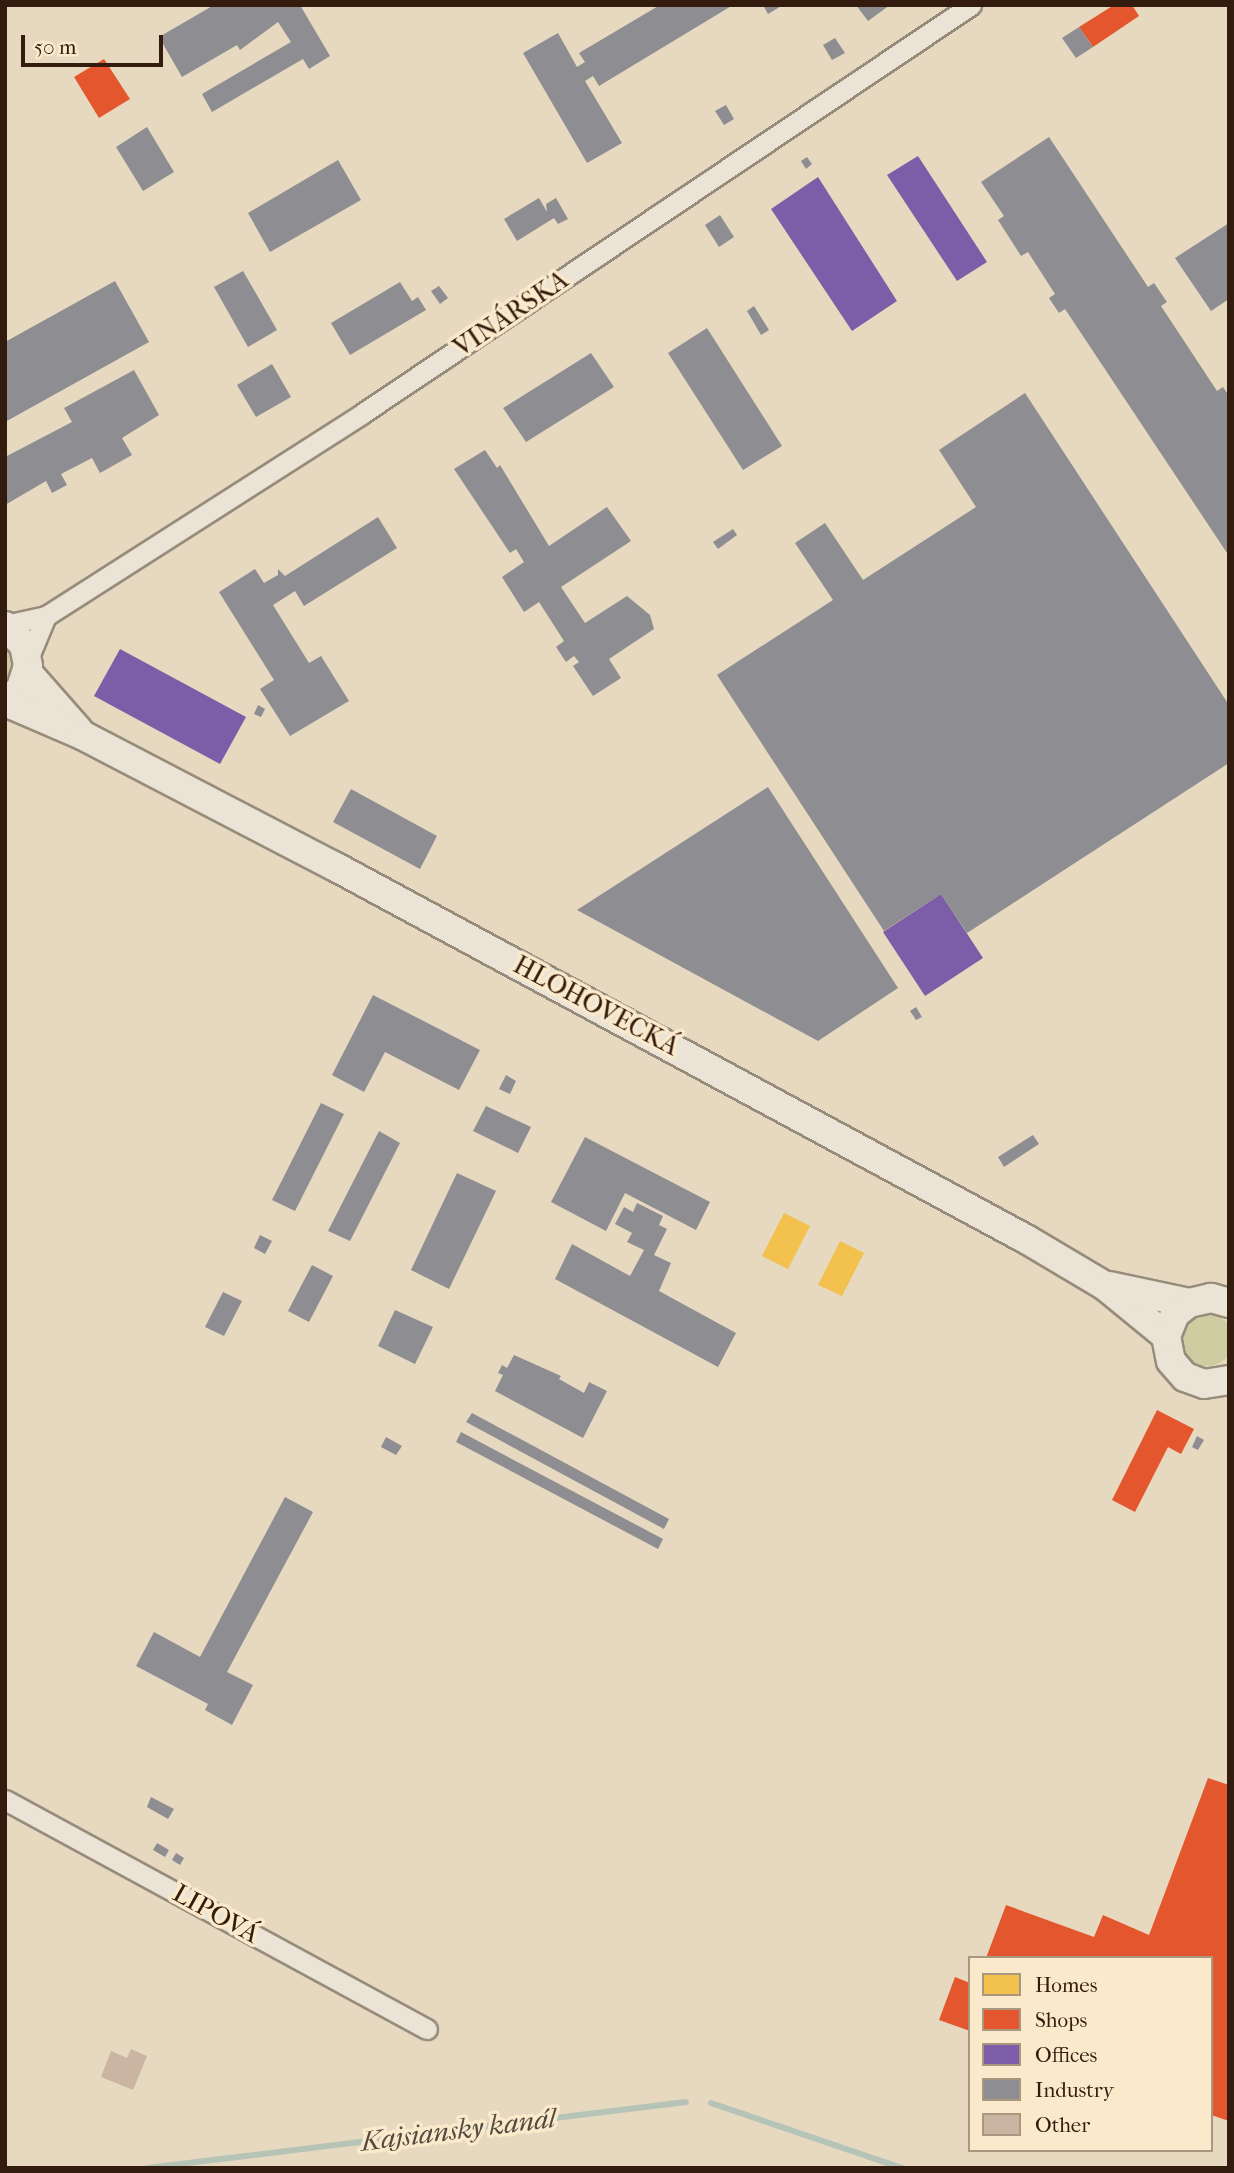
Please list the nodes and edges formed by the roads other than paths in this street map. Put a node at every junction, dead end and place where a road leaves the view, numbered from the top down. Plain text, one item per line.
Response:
1 (971, 5) edge
2 (46, 616) junction
3 (5, 625) edge
4 (28, 666) junction
5 (5, 702) edge
6 (82, 735) junction
7 (1105, 1286) junction
8 (1189, 1303) junction
9 (1229, 1303) edge
10 (1166, 1336) junction
11 (1229, 1380) edge
12 (5, 1800) edge
13 (427, 2029) dead end

1 - 2 street, VINÁRSKA
2 - 3 street, VINÁRSKA
2 - 4 street
3 - 4 main road, HLOHOVECKÁ
4 - 5 main road
4 - 6 main road, HLOHOVECKÁ
5 - 6 main road, HLOHOVECKÁ
6 - 7 main road, HLOHOVECKÁ
7 - 8 main road, HLOHOVECKÁ
7 - 10 main road, HLOHOVECKÁ
8 - 9 main road, HLOHOVECKÁ
8 - 10 main road
10 - 11 main road
12 - 13 street, LIPOVÁ

